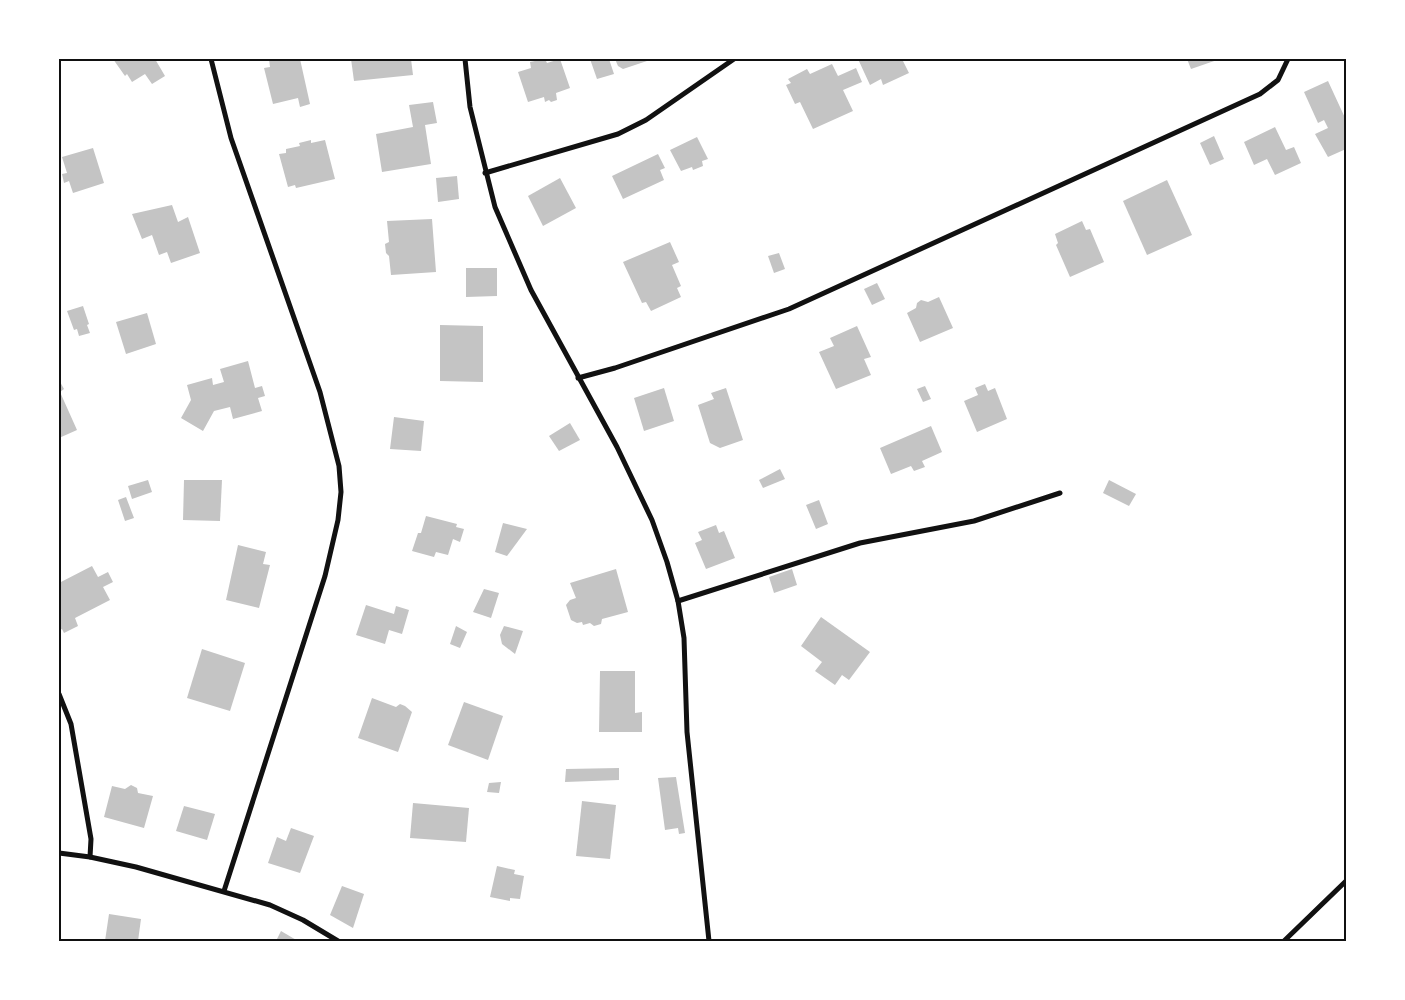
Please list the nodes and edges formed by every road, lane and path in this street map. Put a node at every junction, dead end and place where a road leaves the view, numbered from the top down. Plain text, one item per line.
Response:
1 (211, 59) edge
2 (465, 59) edge
3 (734, 59) edge
4 (1288, 59) edge
5 (485, 173) junction
6 (578, 378) junction
7 (1060, 493) dead end
8 (678, 601) junction
9 (59, 694) edge
10 (59, 854) edge
11 (90, 857) junction
12 (1346, 881) edge
13 (224, 891) junction
14 (338, 941) edge
15 (709, 941) edge
16 (1284, 941) edge

1 - 13 street
2 - 5 street
3 - 5 street
4 - 6 street
5 - 6 street
6 - 8 street
7 - 8 street
8 - 15 street
9 - 11 street
10 - 11 street
11 - 13 street
12 - 16 street
13 - 14 street

